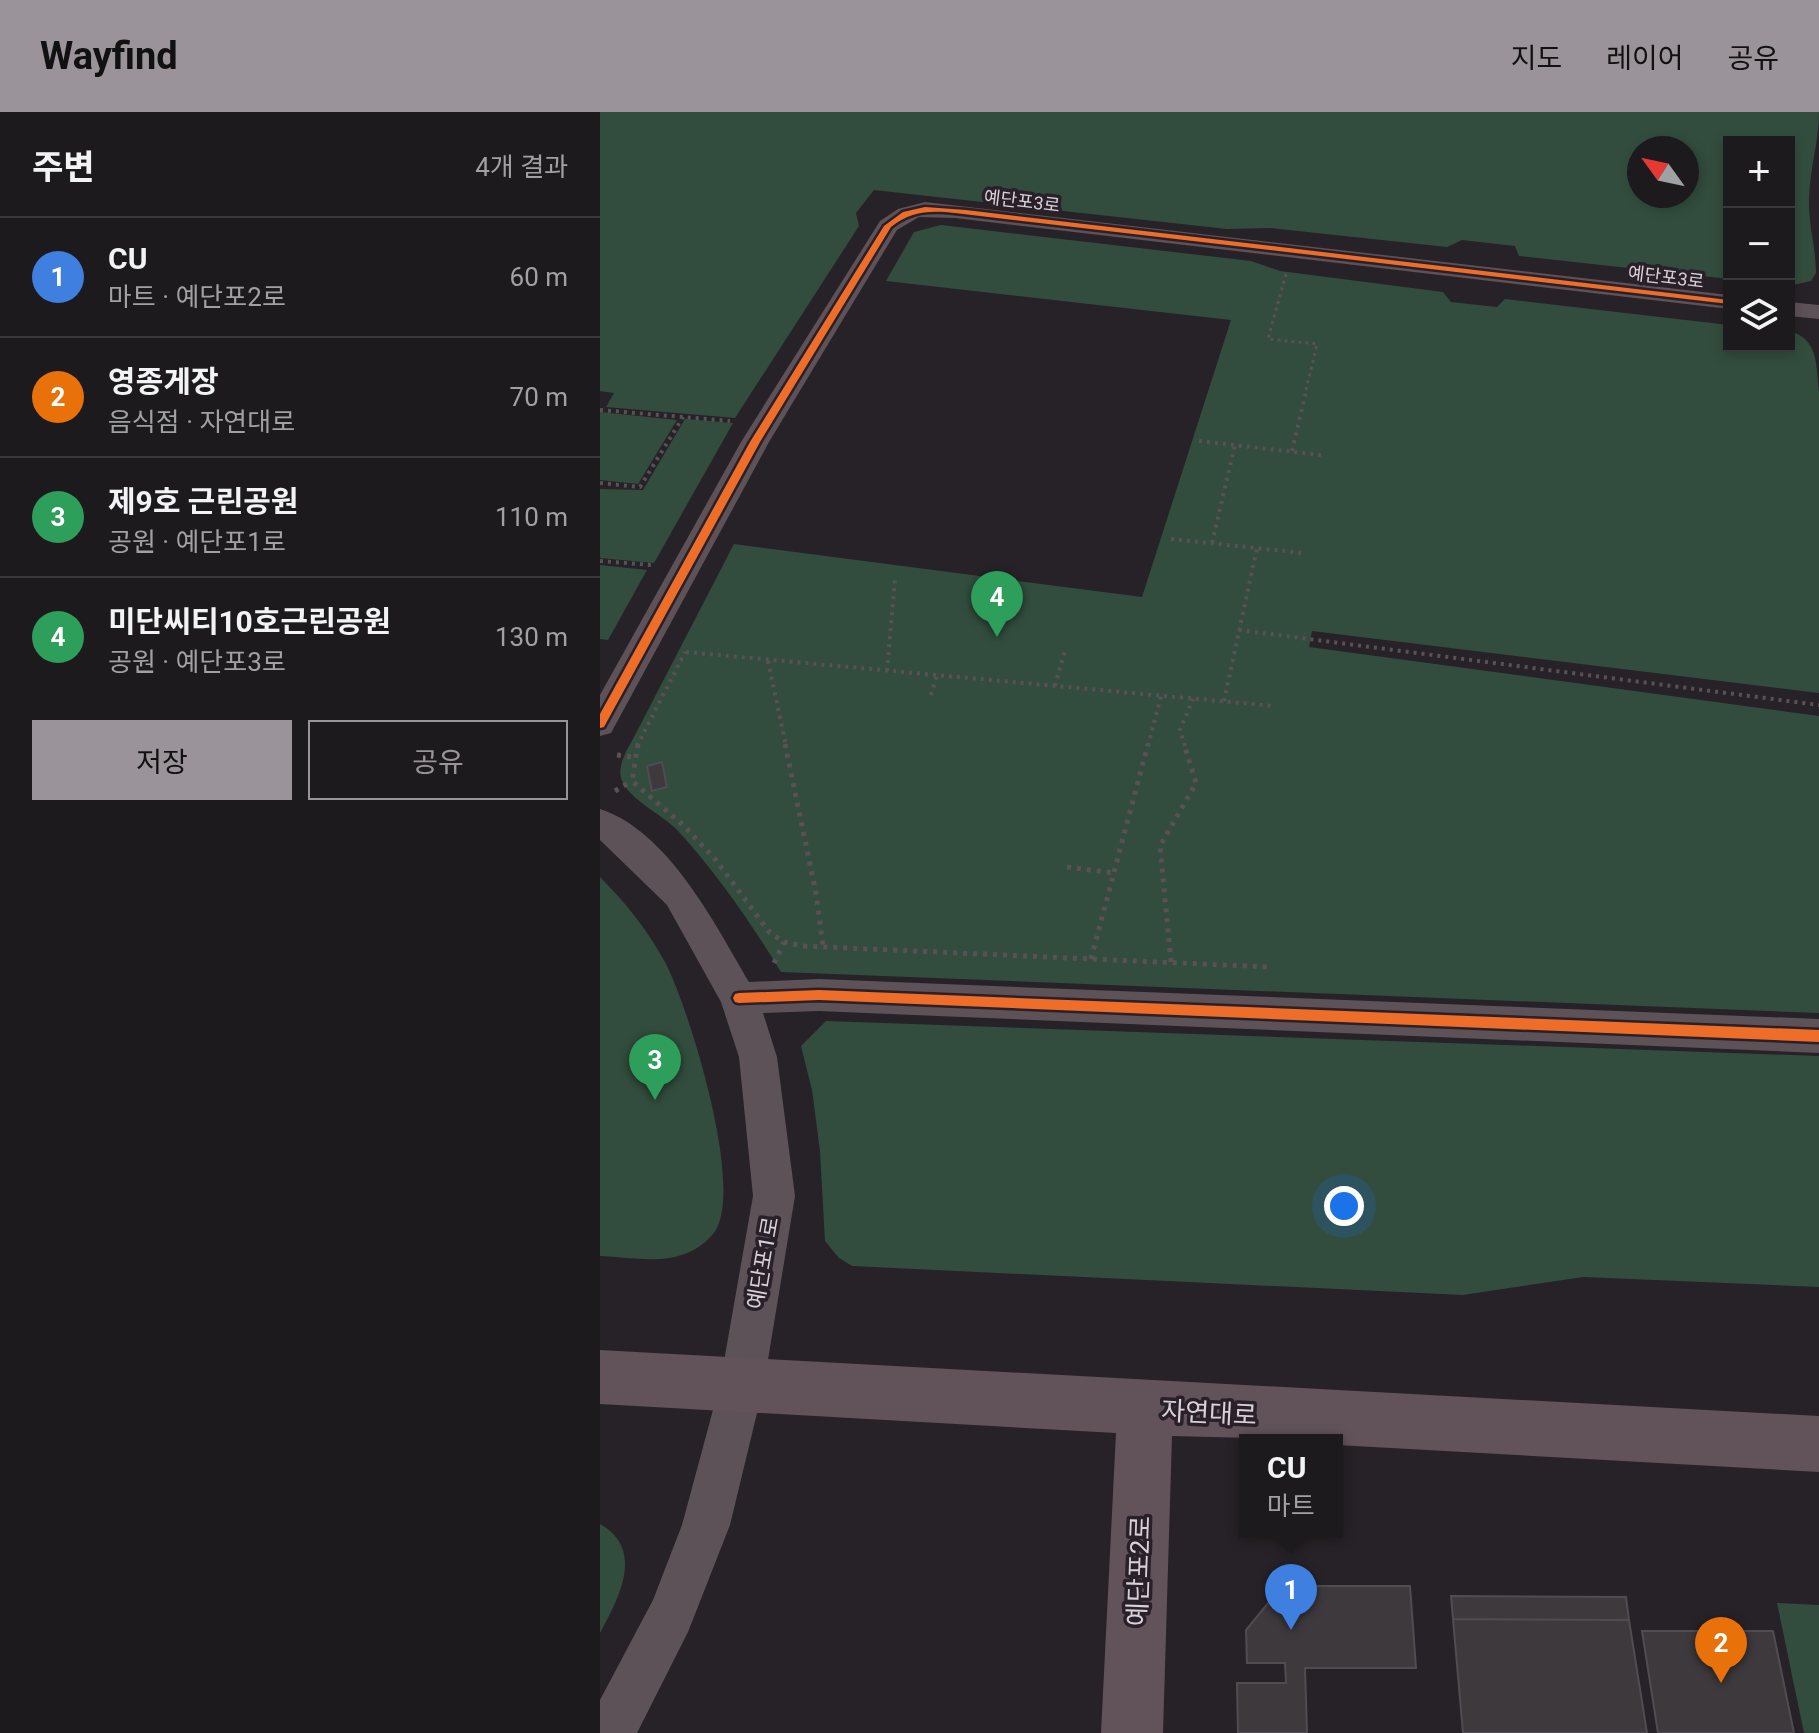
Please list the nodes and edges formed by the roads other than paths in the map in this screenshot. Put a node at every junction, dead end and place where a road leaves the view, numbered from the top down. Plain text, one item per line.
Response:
1 (1723, 301) edge
2 (1795, 310) edge
3 (1819, 312) edge
4 (610, 695) edge
5 (600, 724) edge
6 (607, 806) edge
7 (755, 984) junction
8 (1819, 1036) edge
9 (600, 1377) edge
10 (742, 1384) junction
11 (1145, 1409) junction
12 (1819, 1444) edge
13 (610, 1733) edge
14 (1132, 1733) edge

1 - 4 street, 예단포3로
2 - 3 street
4 - 5 street, 예단포3로
6 - 7 street, 예단포1로
7 - 8 street
7 - 10 street, 예단포1로
9 - 10 main road, 자연대로
10 - 11 main road, 자연대로
10 - 13 street, 예단포1로
11 - 12 main road, 자연대로
11 - 14 main road, 예단포2로

